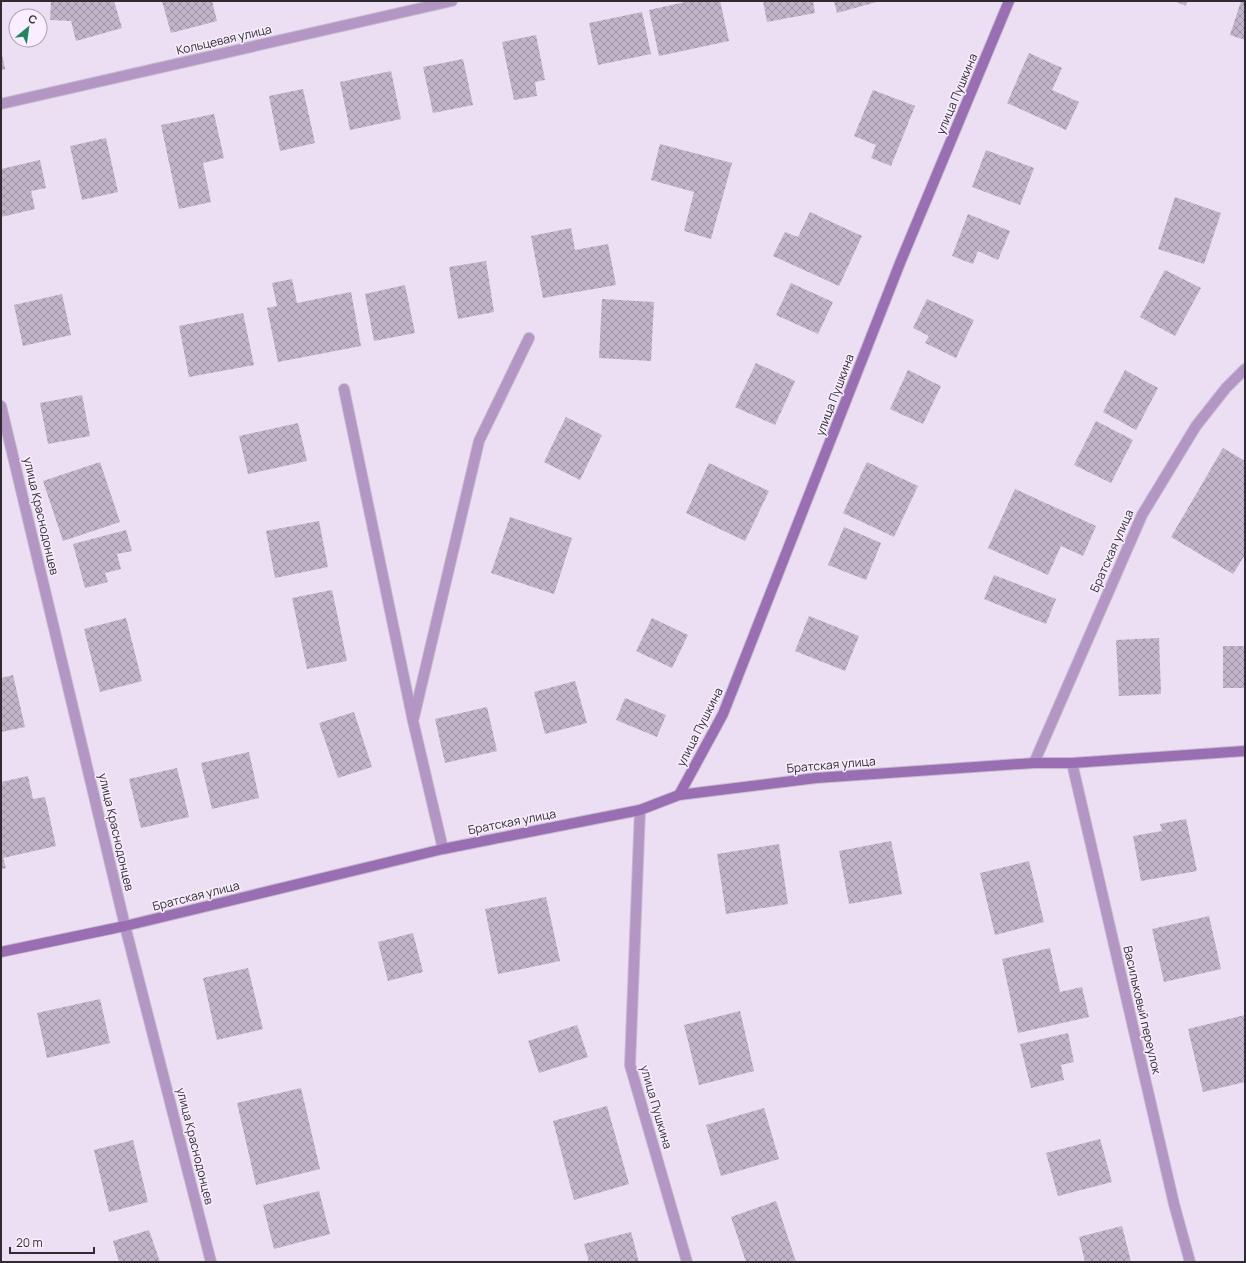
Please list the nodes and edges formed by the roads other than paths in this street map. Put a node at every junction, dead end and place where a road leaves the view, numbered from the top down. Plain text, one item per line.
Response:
1 (452, 1) edge
2 (1010, 1) edge
3 (1, 104) edge
4 (529, 338) dead end
5 (1245, 369) edge
6 (344, 389) dead end
7 (1, 406) edge
8 (413, 721) junction
9 (1245, 751) edge
10 (1034, 762) junction
11 (1072, 763) junction
12 (679, 795) junction
13 (640, 810) junction
14 (443, 849) junction
15 (125, 926) junction
16 (1, 952) edge
17 (212, 1262) edge
18 (687, 1262) edge
19 (1190, 1262) edge

1 - 3 street, Кольцевая улица
2 - 12 main road, улица Пушкина
4 - 8 street
5 - 10 street, Братская улица
6 - 8 street
7 - 15 street, улица Краснодонцев
8 - 14 street
9 - 11 main road, Братская улица
10 - 11 main road, Братская улица
10 - 12 main road, Братская улица
11 - 19 street, Васильковый переулок
12 - 13 main road, Братская улица
13 - 14 main road, Братская улица
13 - 18 street, улица Пушкина
14 - 15 main road, Братская улица
15 - 16 main road, Братская улица
15 - 17 street, улица Краснодонцев

